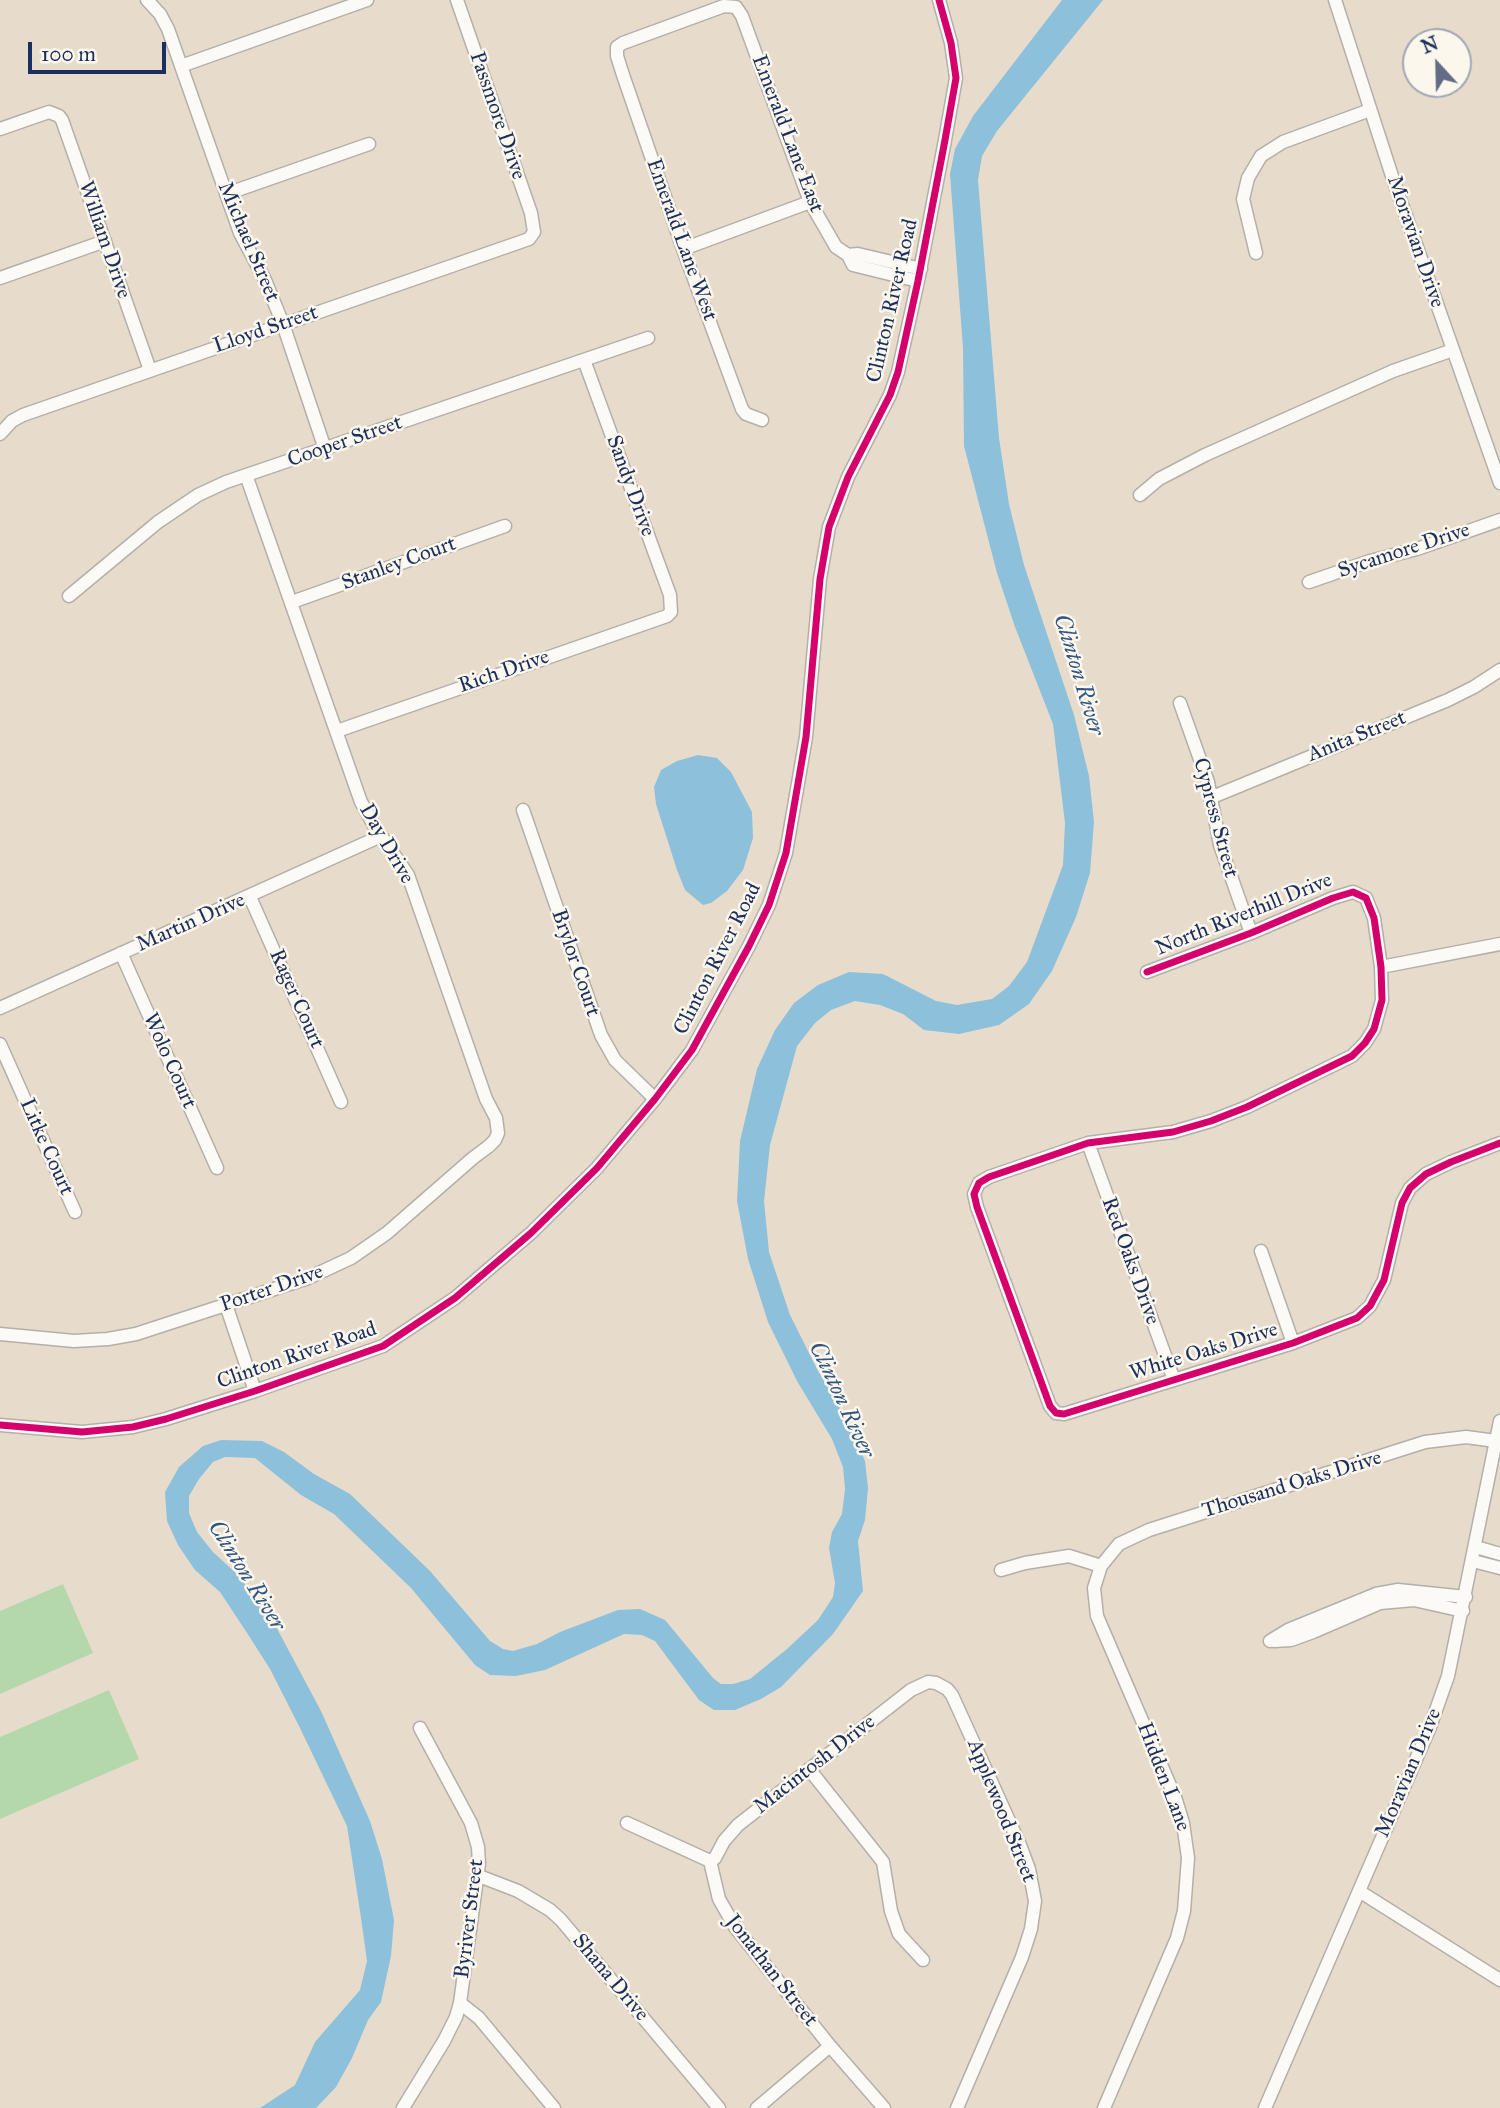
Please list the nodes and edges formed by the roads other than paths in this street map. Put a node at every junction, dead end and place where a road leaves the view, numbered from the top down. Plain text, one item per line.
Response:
1 (147, 0) edge
2 (367, 0) edge
3 (457, 0) edge
4 (939, 0) edge
5 (1335, 0) edge
6 (736, 7) joint
7 (181, 65) junction
8 (1370, 110) junction
9 (0, 129) edge
10 (369, 144) dead end
11 (226, 194) junction
12 (810, 202) junction
13 (534, 232) joint
14 (105, 241) junction
15 (683, 249) junction
16 (1256, 253) dead end
17 (919, 275) junction
18 (0, 278) edge
19 (283, 324) junction
20 (648, 338) dead end
21 (1453, 350) junction
22 (584, 360) junction
23 (150, 370) junction
24 (762, 420) dead end
25 (0, 434) edge
26 (325, 450) junction
27 (246, 475) junction
28 (1500, 483) edge
29 (1140, 495) dead end
30 (1500, 520) edge
31 (505, 526) dead end
32 (1309, 582) dead end
33 (69, 596) dead end
34 (292, 603) junction
35 (671, 612) joint
36 (1500, 670) edge
37 (1180, 703) dead end
38 (337, 731) junction
39 (1210, 798) junction
40 (523, 810) dead end
41 (381, 836) junction
42 (250, 897) junction
43 (1251, 933) junction
44 (1500, 944) edge
45 (121, 953) junction
46 (1381, 967) junction
47 (1147, 972) dead end
48 (0, 1008) edge
49 (0, 1044) edge
50 (655, 1099) junction
51 (341, 1102) dead end
52 (498, 1133) joint
53 (1088, 1143) junction
54 (1500, 1143) edge
55 (217, 1168) dead end
56 (75, 1212) dead end
57 (1261, 1251) dead end
58 (226, 1305) junction
59 (0, 1334) edge
60 (1293, 1343) junction
61 (1174, 1380) junction
62 (255, 1391) junction
63 (1500, 1421) edge
64 (0, 1425) edge
65 (1496, 1441) junction
66 (1476, 1547) junction
67 (1500, 1554) edge
68 (1473, 1561) junction
69 (1101, 1566) junction
70 (1500, 1568) edge
71 (1000, 1570) dead end
72 (1427, 1597) junction
73 (1466, 1597) junction
74 (1463, 1611) junction
75 (1323, 1622) dead end
76 (932, 1682) joint
77 (420, 1728) dead end
78 (809, 1769) junction
79 (627, 1823) dead end
80 (710, 1861) junction
81 (479, 1876) junction
82 (1359, 1891) junction
83 (923, 1960) dead end
84 (1500, 1980) edge
85 (460, 2003) junction
86 (830, 2046) junction
87 (403, 2108) edge
88 (554, 2108) edge
89 (719, 2108) edge
90 (757, 2108) edge
91 (884, 2108) edge
92 (957, 2108) edge
93 (1104, 2108) edge
94 (1265, 2108) edge

1 - 7 street, Michael Street
2 - 7 street
3 - 13 street, Passmore Drive
4 - 17 street, Clinton River Road
5 - 8 street, Moravian Drive
6 - 12 street, Emerald Lane East
6 - 15 street, Emerald Lane West
7 - 11 street, Michael Street
8 - 16 street
8 - 21 street, Moravian Drive
9 - 14 street, William Drive
10 - 11 street
11 - 19 street, Michael Street
12 - 15 street
12 - 17 street, Emerald Lane East
13 - 19 street, Lloyd Street
14 - 18 street
14 - 23 street, William Drive
15 - 24 street, Emerald Lane West
17 - 50 street, Clinton River Road
19 - 23 street, Lloyd Street
19 - 26 street, Michael Street
20 - 22 street, Cooper Street
21 - 28 street, Moravian Drive
21 - 29 street
22 - 26 street, Cooper Street
22 - 35 street, Sandy Drive
23 - 25 street, Lloyd Street
26 - 27 street, Cooper Street
27 - 33 street, Cooper Street
27 - 34 street, Day Drive
30 - 32 street, Sycamore Drive
31 - 34 street, Stanley Court
34 - 38 street, Day Drive
35 - 38 street, Rich Drive
36 - 39 street, Anita Street
37 - 39 street, Cypress Street
38 - 41 street, Day Drive
39 - 43 street, Cypress Street
40 - 50 street, Brylor Court
41 - 42 street, Martin Drive
41 - 52 street, Day Drive
42 - 45 street, Martin Drive
42 - 51 street, Rager Court
43 - 46 street, North Riverhill Drive
43 - 47 street, North Riverhill Drive
44 - 46 street
45 - 48 street, Martin Drive
45 - 55 street, Wolo Court
46 - 53 street
49 - 56 street, Litke Court
50 - 62 street, Clinton River Road
52 - 58 street, Porter Drive
53 - 61 street, Red Oaks Drive
53 - 61 street, White Oaks Drive
54 - 60 street, White Oaks Drive
57 - 60 street
58 - 59 street, Porter Drive
58 - 62 street
60 - 61 street, White Oaks Drive
62 - 64 street, Clinton River Road
63 - 65 street, Moravian Drive
65 - 66 street, Moravian Drive
65 - 69 street, Thousand Oaks Drive
66 - 67 street
66 - 68 street, Moravian Drive
68 - 70 street
68 - 73 street, Moravian Drive
69 - 71 street
69 - 93 street, Hidden Lane
72 - 73 street
72 - 74 street
72 - 75 street
73 - 74 street, Moravian Drive
74 - 82 street, Moravian Drive
76 - 78 street, Macintosh Drive
76 - 92 street, Applewood Street
77 - 81 street, Byriver Street
78 - 80 street, Macintosh Drive
78 - 83 street
79 - 80 street
80 - 86 street, Jonathan Street
81 - 85 street, Byriver Street
81 - 89 street, Shana Drive
82 - 84 street
82 - 94 street, Moravian Drive
85 - 87 street, Byriver Street
85 - 88 street
86 - 90 street
86 - 91 street, Jonathan Street

